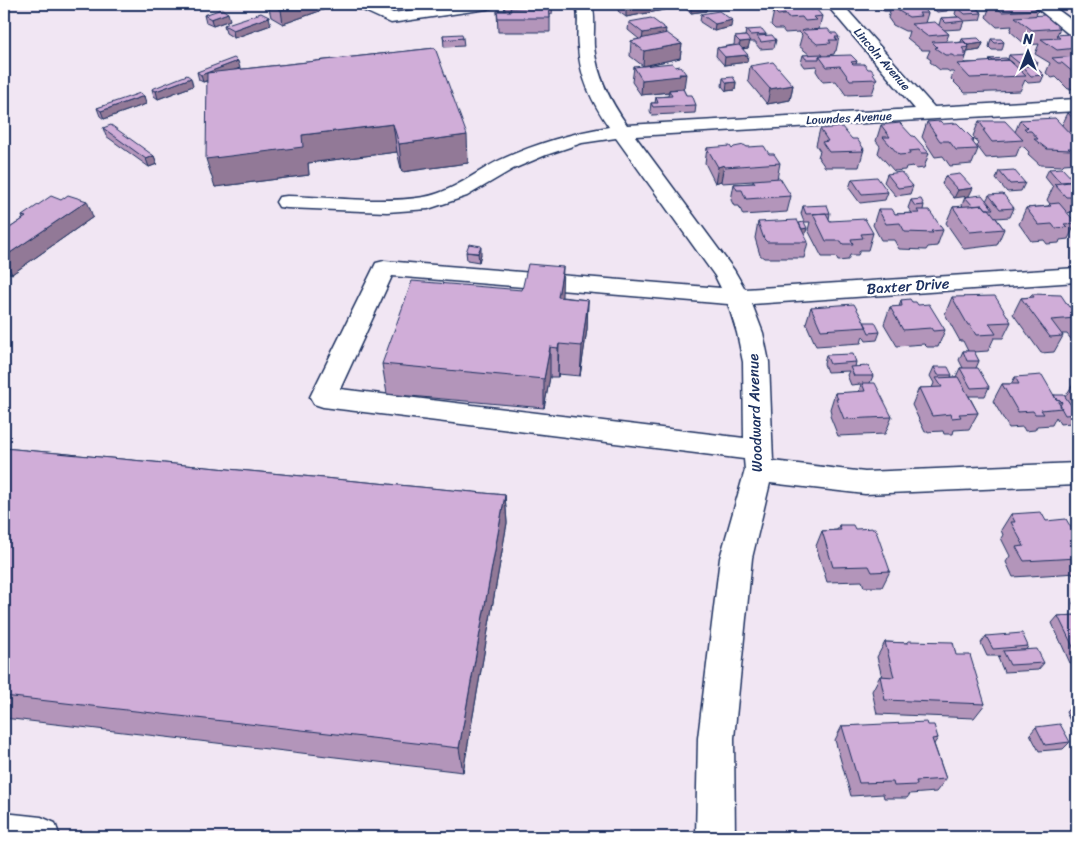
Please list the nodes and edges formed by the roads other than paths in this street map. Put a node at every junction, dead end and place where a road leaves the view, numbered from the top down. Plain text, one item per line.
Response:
1 (362, 4) edge
2 (488, 4) edge
3 (584, 4) edge
4 (834, 4) edge
5 (1040, 4) edge
6 (1077, 32) edge
7 (1077, 106) edge
8 (930, 114) junction
9 (621, 131) junction
10 (286, 202) dead end
11 (1077, 274) edge
12 (738, 297) junction
13 (759, 460) junction
14 (1077, 474) edge
15 (4, 832) edge
16 (41, 837) edge
17 (716, 837) edge

1 - 2 street
3 - 9 street, Woodward Avenue
4 - 8 street, Lincoln Avenue
5 - 6 street
7 - 8 street, Lowndes Avenue
8 - 9 street, Lowndes Avenue
9 - 10 street, Lowndes Avenue
9 - 12 street, Woodward Avenue
11 - 12 street, Baxter Drive
12 - 13 street, Woodward Avenue
12 - 13 street, Baxter Drive
13 - 14 street
13 - 17 street, Woodward Avenue
15 - 16 street

